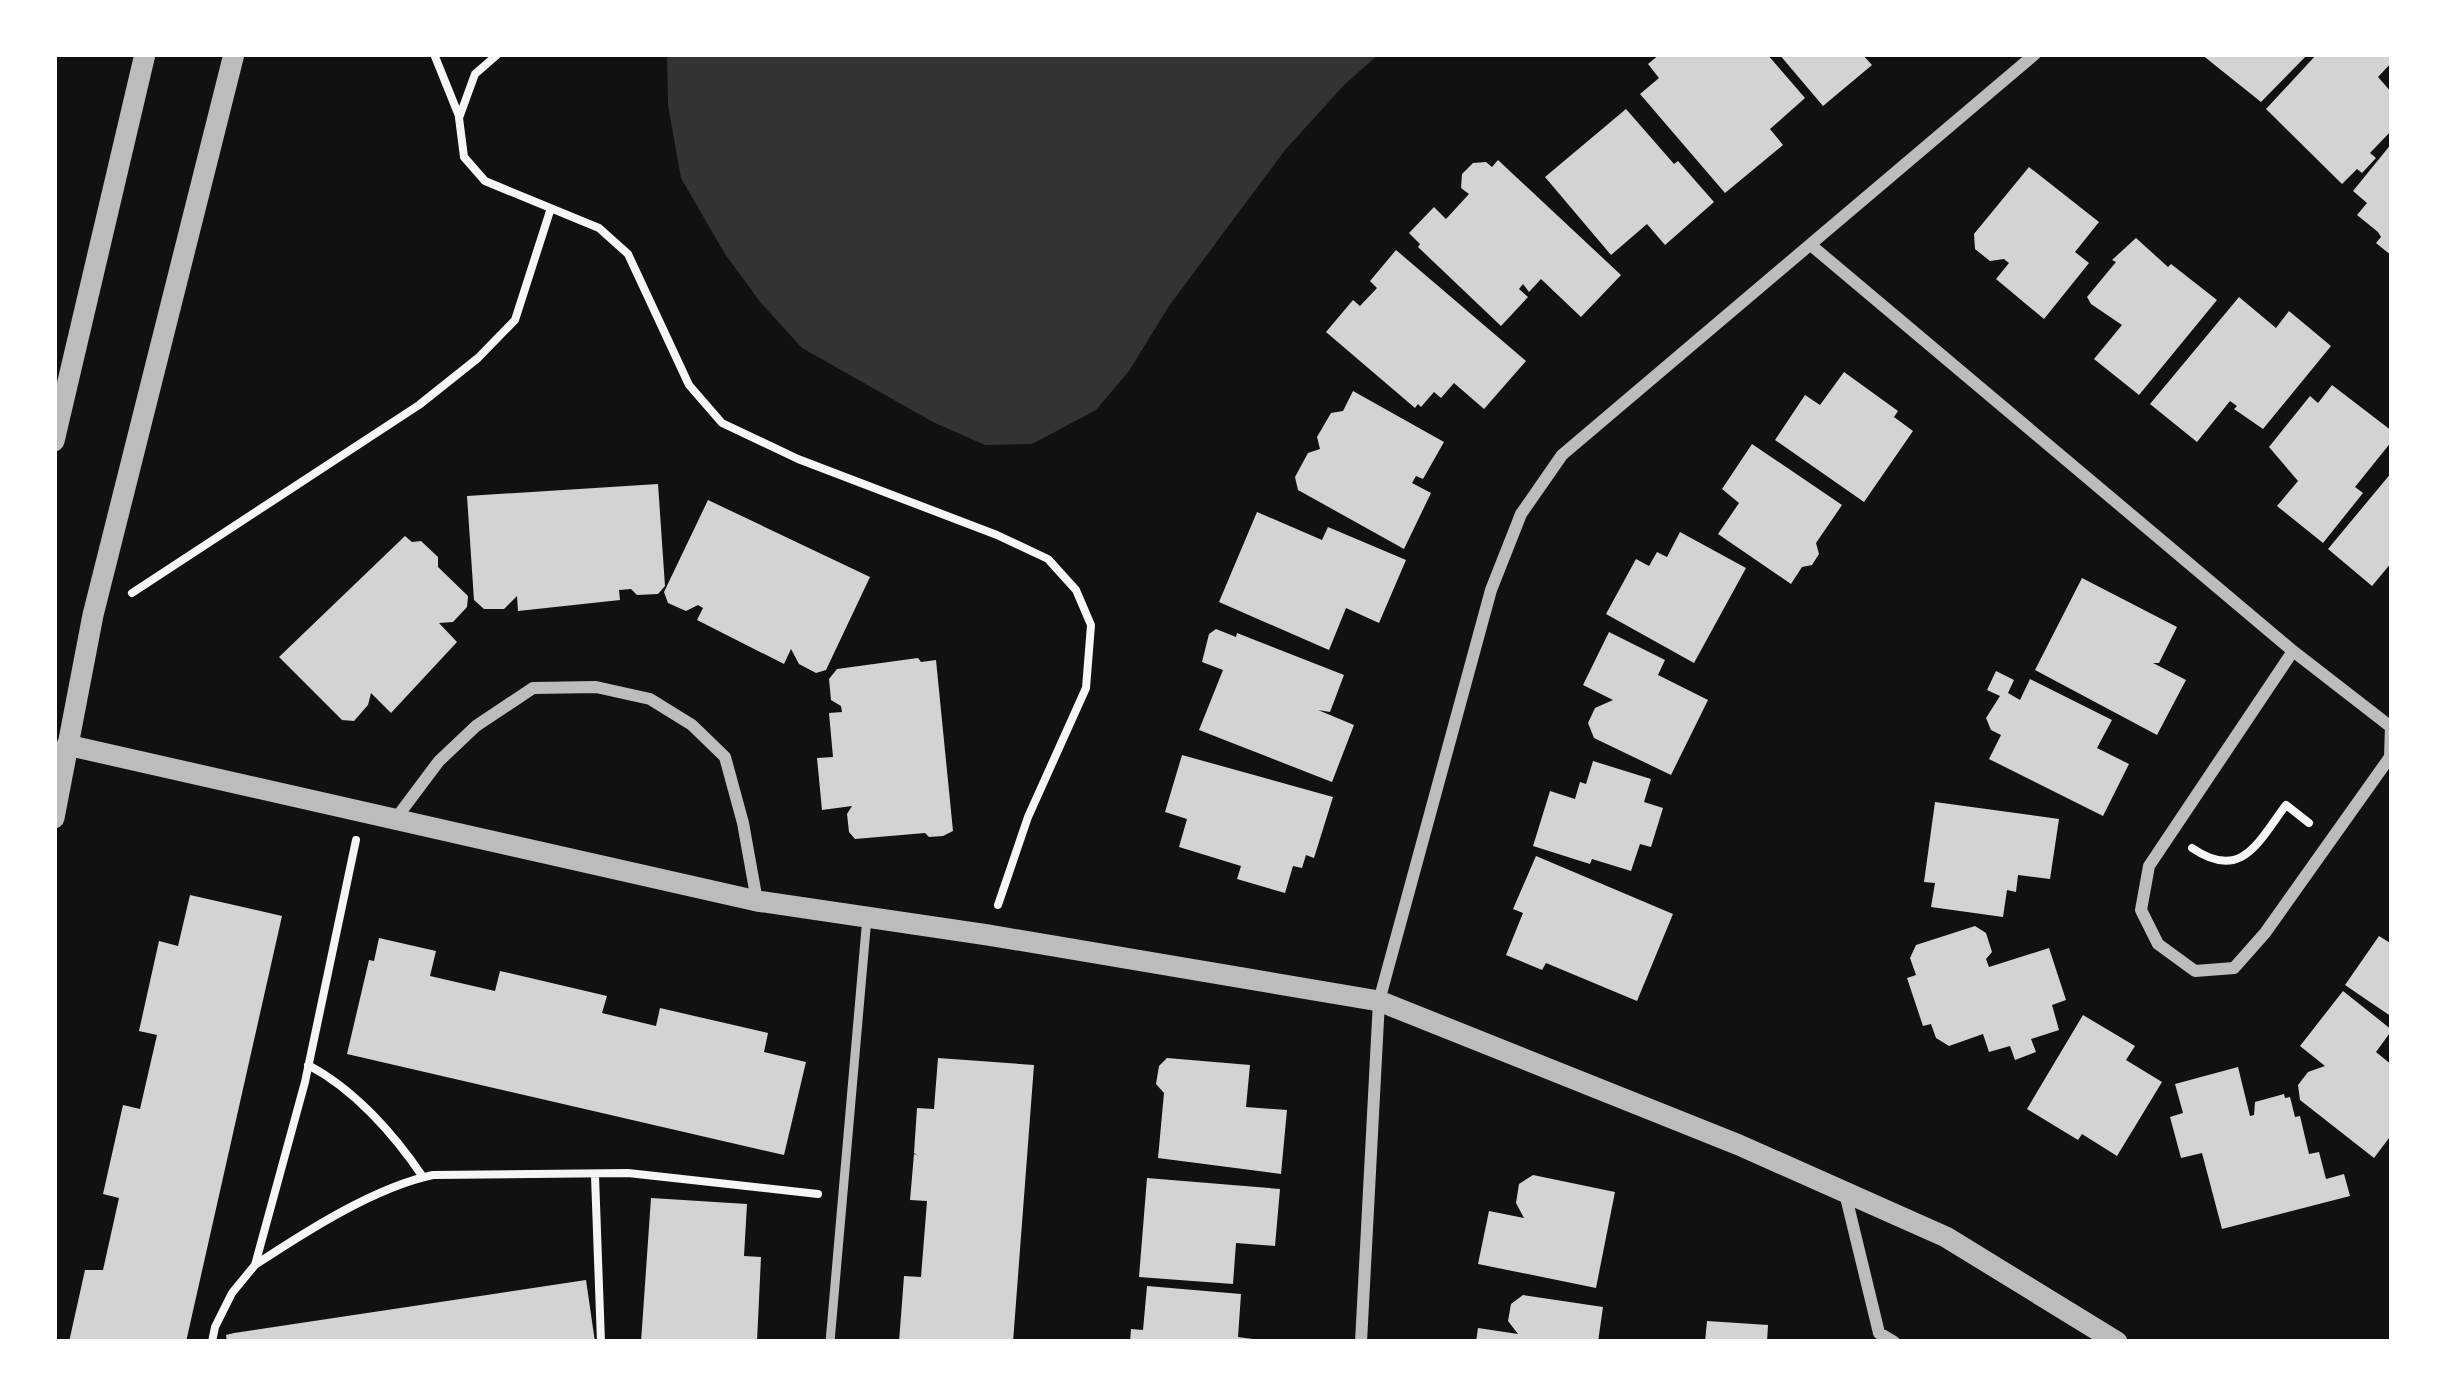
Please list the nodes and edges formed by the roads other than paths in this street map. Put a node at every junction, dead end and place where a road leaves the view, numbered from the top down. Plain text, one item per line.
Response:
1 (145, 54) edge
2 (234, 54) edge
3 (2035, 54) edge
4 (1812, 246) junction
5 (54, 441) edge
6 (2293, 651) junction
7 (60, 744) edge
8 (54, 818) edge
9 (394, 821) junction
10 (757, 901) junction
11 (867, 917) junction
12 (1379, 1001) junction
13 (1845, 1192) junction
14 (830, 1342) edge
15 (1360, 1342) edge
16 (1894, 1342) edge
17 (2117, 1342) edge

1 - 5 street
2 - 7 street
3 - 4 street
4 - 6 street
4 - 12 street
6 - 6 street
7 - 8 street
7 - 9 street
9 - 10 street
9 - 10 street
10 - 11 street
11 - 12 street
11 - 14 lane
12 - 13 street
12 - 15 street
13 - 16 street
13 - 17 street

